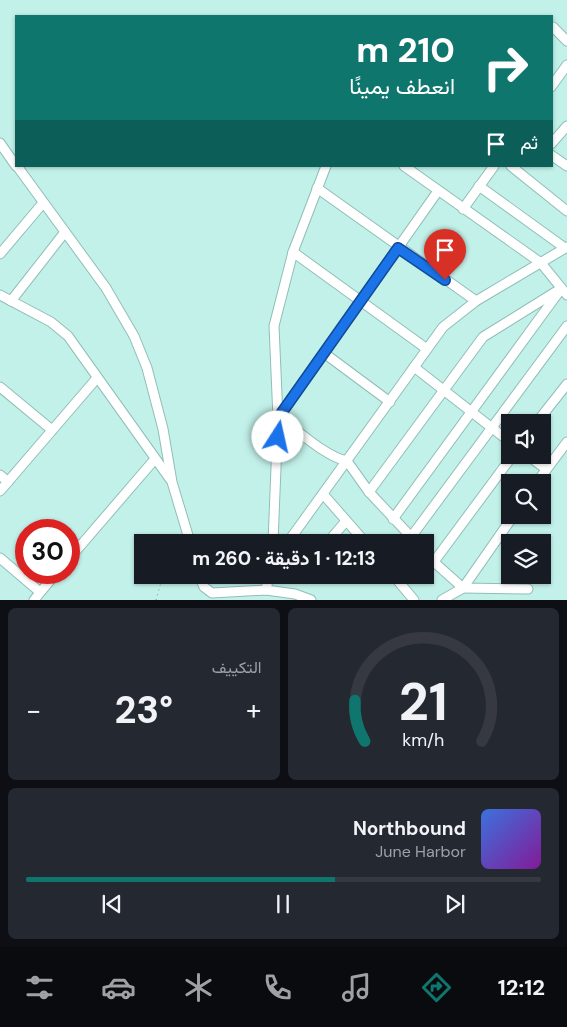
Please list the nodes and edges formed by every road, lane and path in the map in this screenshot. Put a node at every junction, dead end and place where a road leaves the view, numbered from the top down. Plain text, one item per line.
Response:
1 (553, 27) dead end
2 (567, 41) edge
3 (567, 65) edge
4 (553, 84) edge
5 (567, 124) edge
6 (553, 142) edge
7 (0, 143) edge
8 (553, 156) edge
9 (15, 165) edge
10 (567, 166) edge
11 (17, 167) edge
12 (326, 167) edge
13 (493, 167) edge
14 (512, 167) edge
15 (409, 168) edge
16 (480, 186) junction
17 (317, 188) junction
18 (438, 191) junction
19 (43, 203) junction
20 (463, 209) junction
21 (567, 211) edge
22 (65, 232) junction
23 (566, 247) edge
24 (398, 248) junction
25 (294, 252) junction
26 (0, 254) edge
27 (541, 263) junction
28 (564, 292) edge
29 (0, 295) edge
30 (11, 301) junction
31 (360, 301) junction
32 (476, 301) junction
33 (567, 326) edge
34 (427, 350) junction
35 (324, 353) junction
36 (414, 367) junction
37 (97, 378) junction
38 (567, 384) edge
39 (0, 387) edge
40 (445, 391) junction
41 (390, 402) junction
42 (470, 411) junction
43 (543, 414) edge
44 (279, 418) junction
45 (491, 427) junction
46 (52, 430) junction
47 (501, 435) edge
48 (567, 442) edge
49 (155, 459) junction
50 (347, 461) junction
51 (505, 464) edge
52 (539, 464) edge
53 (546, 469) junction
54 (543, 474) edge
55 (0, 476) edge
56 (8, 482) junction
57 (172, 482) junction
58 (0, 491) edge
59 (369, 492) junction
60 (323, 494) junction
61 (393, 519) junction
62 (346, 521) junction
63 (508, 524) edge
64 (188, 534) edge
65 (273, 534) edge
66 (294, 534) edge
67 (335, 534) edge
68 (358, 534) edge
69 (407, 534) edge
70 (417, 534) edge
71 (80, 546) edge
72 (0, 558) edge
73 (434, 562) edge
74 (434, 564) edge
75 (47, 584) edge
76 (160, 584) edge
77 (203, 584) edge
78 (267, 584) edge
79 (401, 584) edge
80 (463, 588) junction
81 (528, 589) dead end
82 (266, 590) junction
83 (37, 596) edge
84 (156, 600) edge
85 (311, 600) edge
86 (414, 600) edge
87 (442, 600) edge

1 - 2 street
3 - 4 street
5 - 6 street
7 - 9 street
8 - 10 street
11 - 19 street
12 - 17 street
13 - 16 street
14 - 21 street
15 - 18 street
16 - 20 street
16 - 23 street
17 - 24 street
17 - 25 street
18 - 20 street
18 - 24 street
19 - 22 street
19 - 26 street
20 - 27 street
22 - 30 street
22 - 57 street
23 - 27 street
24 - 31 street
24 - 32 street
25 - 31 street
25 - 44 street
27 - 28 street
27 - 32 street
28 - 40 street
28 - 42 street
29 - 30 street
30 - 37 street
31 - 34 street
31 - 35 street
32 - 34 street
33 - 45 street
34 - 36 street
35 - 41 street
35 - 44 street
36 - 40 street
36 - 41 street
37 - 46 street
37 - 49 street
38 - 43 street
39 - 46 street
40 - 42 street
40 - 59 street
41 - 50 street
42 - 45 street
42 - 61 street
44 - 50 street
44 - 65 street
45 - 47 street
45 - 70 street
46 - 56 street
48 - 53 street
49 - 57 street
49 - 71 street
50 - 59 street
50 - 60 street
51 - 73 street
52 - 53 street
53 - 54 street
55 - 56 street
56 - 58 street
57 - 64 street
59 - 61 street
60 - 62 street
60 - 66 street
61 - 69 street
62 - 67 street
62 - 68 street
63 - 80 street
72 - 83 street
74 - 80 street
75 - 83 street
76 - 84 path
77 - 82 street
78 - 82 street
79 - 86 street
80 - 81 street
80 - 87 street
82 - 85 street

